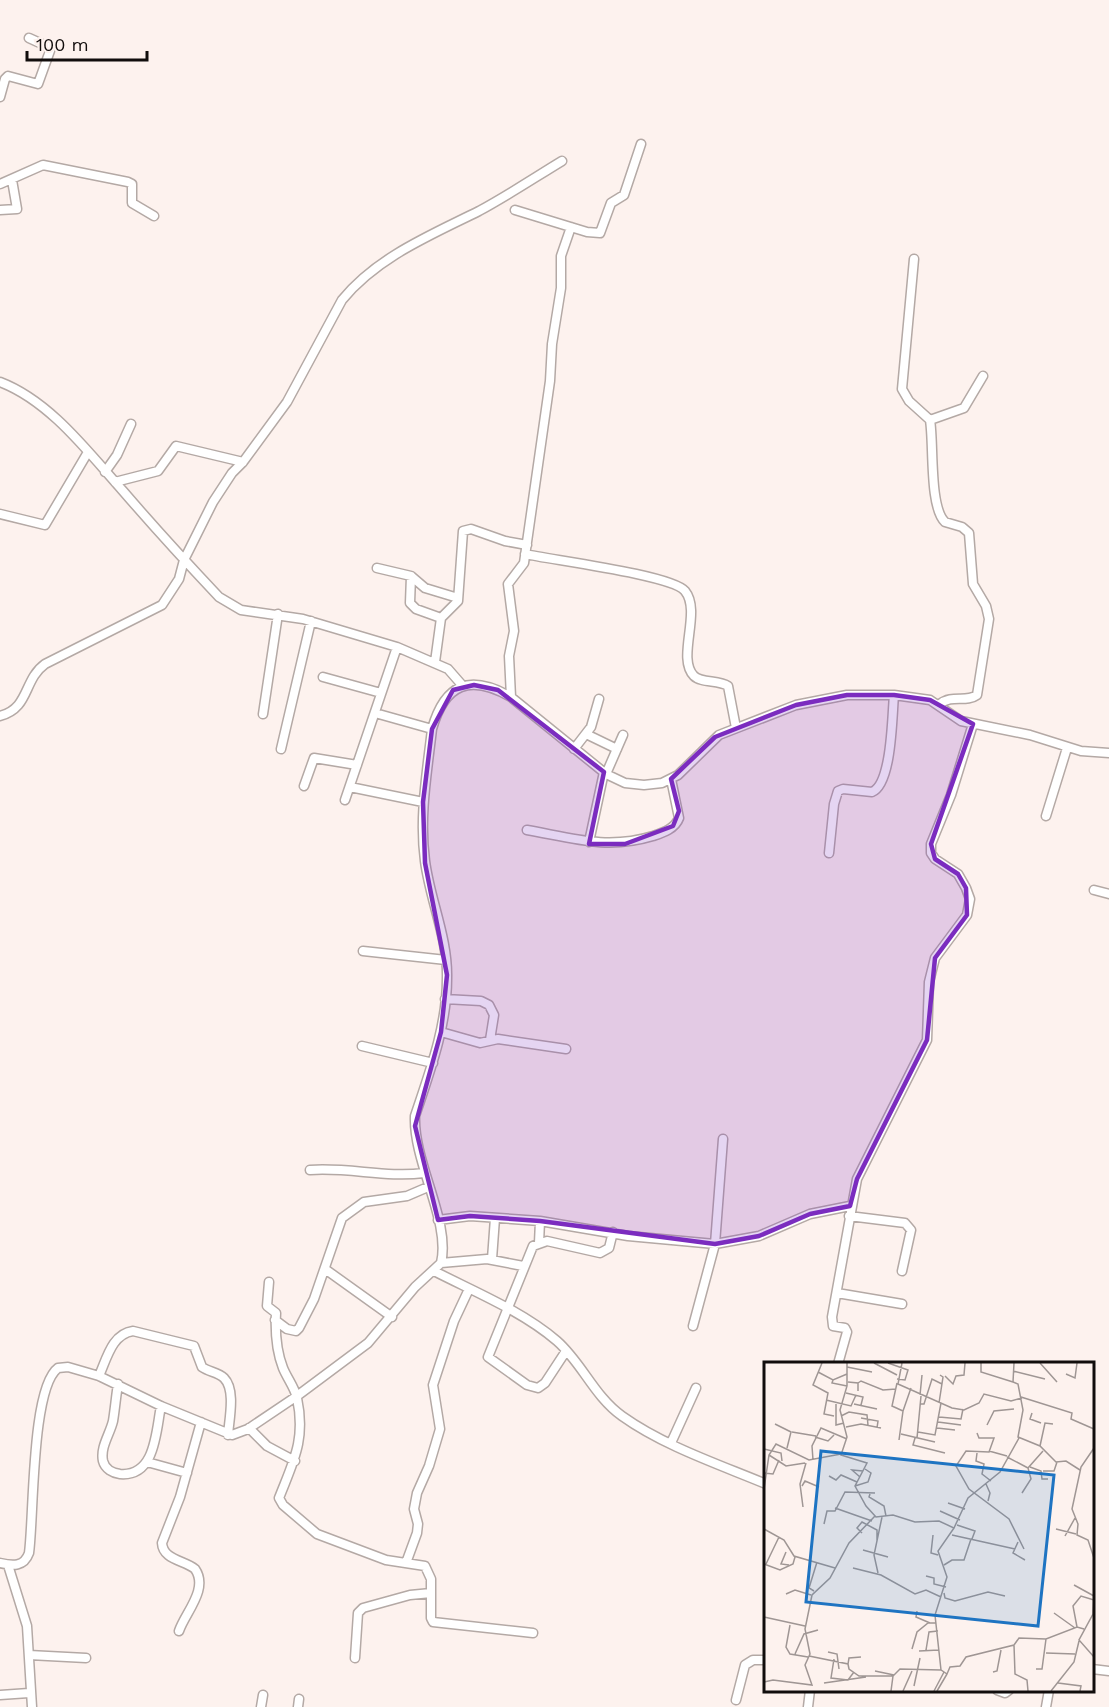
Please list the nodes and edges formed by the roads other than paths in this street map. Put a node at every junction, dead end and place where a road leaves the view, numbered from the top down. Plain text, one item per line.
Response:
1 (29, 38) dead end
2 (0, 97) edge
3 (641, 144) dead end
4 (562, 161) dead end
5 (12, 180) junction
6 (0, 184) edge
7 (0, 210) edge
8 (515, 210) dead end
9 (154, 216) dead end
10 (570, 227) junction
11 (914, 259) dead end
12 (982, 376) dead end
13 (0, 382) edge
14 (930, 420) junction
15 (131, 424) dead end
16 (88, 452) junction
17 (243, 462) junction
18 (105, 472) junction
19 (115, 482) junction
20 (0, 514) edge
21 (526, 550) junction
22 (189, 566) junction
23 (377, 568) dead end
24 (411, 576) junction
25 (458, 598) junction
26 (278, 614) junction
27 (441, 618) junction
28 (311, 621) junction
29 (397, 647) junction
30 (435, 662) junction
31 (323, 677) dead end
32 (462, 686) junction
33 (381, 693) junction
34 (894, 695) junction
35 (511, 697) junction
36 (599, 699) dead end
37 (940, 704) junction
38 (375, 712) junction
39 (263, 714) dead end
40 (0, 716) edge
41 (973, 724) junction
42 (736, 728) junction
43 (432, 729) junction
44 (586, 734) junction
45 (623, 735) dead end
46 (1067, 748) junction
47 (281, 749) dead end
48 (574, 749) junction
49 (617, 749) junction
50 (1109, 753) edge
51 (357, 765) junction
52 (605, 773) junction
53 (672, 779) junction
54 (304, 786) dead end
55 (350, 787) junction
56 (345, 800) dead end
57 (423, 802) junction
58 (1046, 816) dead end
59 (527, 830) dead end
60 (589, 842) junction
61 (829, 853) dead end
62 (1094, 890) dead end
63 (1109, 894) edge
64 (363, 951) dead end
65 (446, 960) junction
66 (445, 999) junction
67 (441, 1032) junction
68 (490, 1040) junction
69 (362, 1046) dead end
70 (566, 1049) dead end
71 (433, 1063) junction
72 (723, 1139) dead end
73 (310, 1170) dead end
74 (424, 1173) junction
75 (428, 1187) junction
76 (850, 1206) junction
77 (849, 1216) junction
78 (495, 1218) junction
79 (438, 1220) junction
80 (540, 1221) junction
81 (613, 1232) junction
82 (539, 1243) junction
83 (715, 1244) junction
84 (492, 1259) junction
85 (441, 1263) junction
86 (523, 1266) junction
87 (325, 1269) junction
88 (434, 1271) junction
89 (902, 1271) dead end
90 (269, 1282) dead end
91 (469, 1289) junction
92 (837, 1293) junction
93 (902, 1304) dead end
94 (508, 1310) junction
95 (392, 1317) junction
96 (275, 1320) junction
97 (693, 1326) dead end
98 (566, 1351) junction
99 (839, 1362) edge
100 (99, 1376) junction
101 (118, 1384) junction
102 (696, 1388) dead end
103 (297, 1396) junction
104 (161, 1406) junction
105 (201, 1422) junction
106 (249, 1428) junction
107 (228, 1435) junction
108 (671, 1443) junction
109 (295, 1461) junction
110 (147, 1462) junction
111 (187, 1473) junction
112 (764, 1484) edge
113 (406, 1563) junction
114 (4, 1564) edge
115 (431, 1593) junction
116 (179, 1631) dead end
117 (533, 1632) dead end
118 (30, 1655) junction
119 (355, 1658) dead end
120 (86, 1659) dead end
121 (764, 1660) edge
122 (1094, 1669) edge
123 (1109, 1671) edge
124 (810, 1692) edge
125 (1049, 1692) edge
126 (29, 1693) junction
127 (0, 1695) edge
128 (263, 1695) dead end
129 (736, 1700) dead end
130 (32, 1707) edge
131 (261, 1707) edge
132 (808, 1707) edge
133 (1046, 1707) edge

1 - 2 street
3 - 10 street
4 - 17 street
5 - 6 street
5 - 7 street
5 - 9 street
8 - 10 street
10 - 21 street
11 - 14 street
12 - 14 street
13 - 16 street
14 - 37 street
15 - 18 street
16 - 18 street
16 - 20 street
17 - 19 street
17 - 22 street
18 - 19 street
19 - 22 street
21 - 25 street
21 - 35 street
21 - 42 street
22 - 26 street
22 - 40 street
23 - 24 street
24 - 25 street
24 - 27 street
25 - 27 street
26 - 28 street
26 - 39 street
27 - 30 street
28 - 29 street
28 - 47 street
29 - 30 street
29 - 33 street
30 - 32 street
31 - 33 street
32 - 35 street
32 - 43 street
33 - 38 street
34 - 37 street
34 - 42 street
34 - 61 street
35 - 48 street
36 - 44 street
37 - 41 street
38 - 43 street
38 - 51 street
41 - 46 street
41 - 76 street
42 - 53 street
43 - 57 street
44 - 48 street
44 - 49 street
45 - 49 street
46 - 50 street
46 - 58 street
48 - 52 street
49 - 52 street
51 - 54 street
51 - 55 street
52 - 53 street
52 - 60 street
53 - 60 street
55 - 56 street
55 - 57 street
57 - 65 street
59 - 60 street
62 - 63 street
64 - 65 street
65 - 66 street
66 - 67 street
66 - 68 street
67 - 68 street
67 - 71 street
68 - 70 street
69 - 71 street
71 - 74 street
72 - 83 street
73 - 74 street
74 - 75 street
75 - 79 street
75 - 87 street
76 - 77 street
76 - 83 street
77 - 89 street
77 - 92 street
78 - 79 street
78 - 80 street
78 - 84 street
79 - 85 street
80 - 81 street
80 - 82 street
81 - 82 street
81 - 83 street
82 - 86 street
83 - 97 street
84 - 85 street
84 - 86 street
85 - 88 street
86 - 94 street
87 - 95 street
87 - 96 street
88 - 91 street
88 - 95 street
90 - 96 street
91 - 94 street
91 - 113 street
92 - 93 street
92 - 99 street
94 - 98 street
94 - 98 street
95 - 103 street
96 - 103 street
98 - 108 street
100 - 101 street
100 - 107 street
100 - 114 street
101 - 104 street
101 - 110 street
102 - 108 street
103 - 106 street
103 - 109 street
104 - 105 street
104 - 110 street
105 - 107 street
105 - 111 street
106 - 107 street
106 - 109 street
108 - 112 street
109 - 113 street
110 - 111 street
111 - 116 street
113 - 115 street
114 - 118 street
115 - 117 street
115 - 119 street
118 - 120 street
118 - 126 street
121 - 129 street
122 - 123 street
124 - 132 street
125 - 133 street
126 - 127 street
126 - 130 street
128 - 131 street

